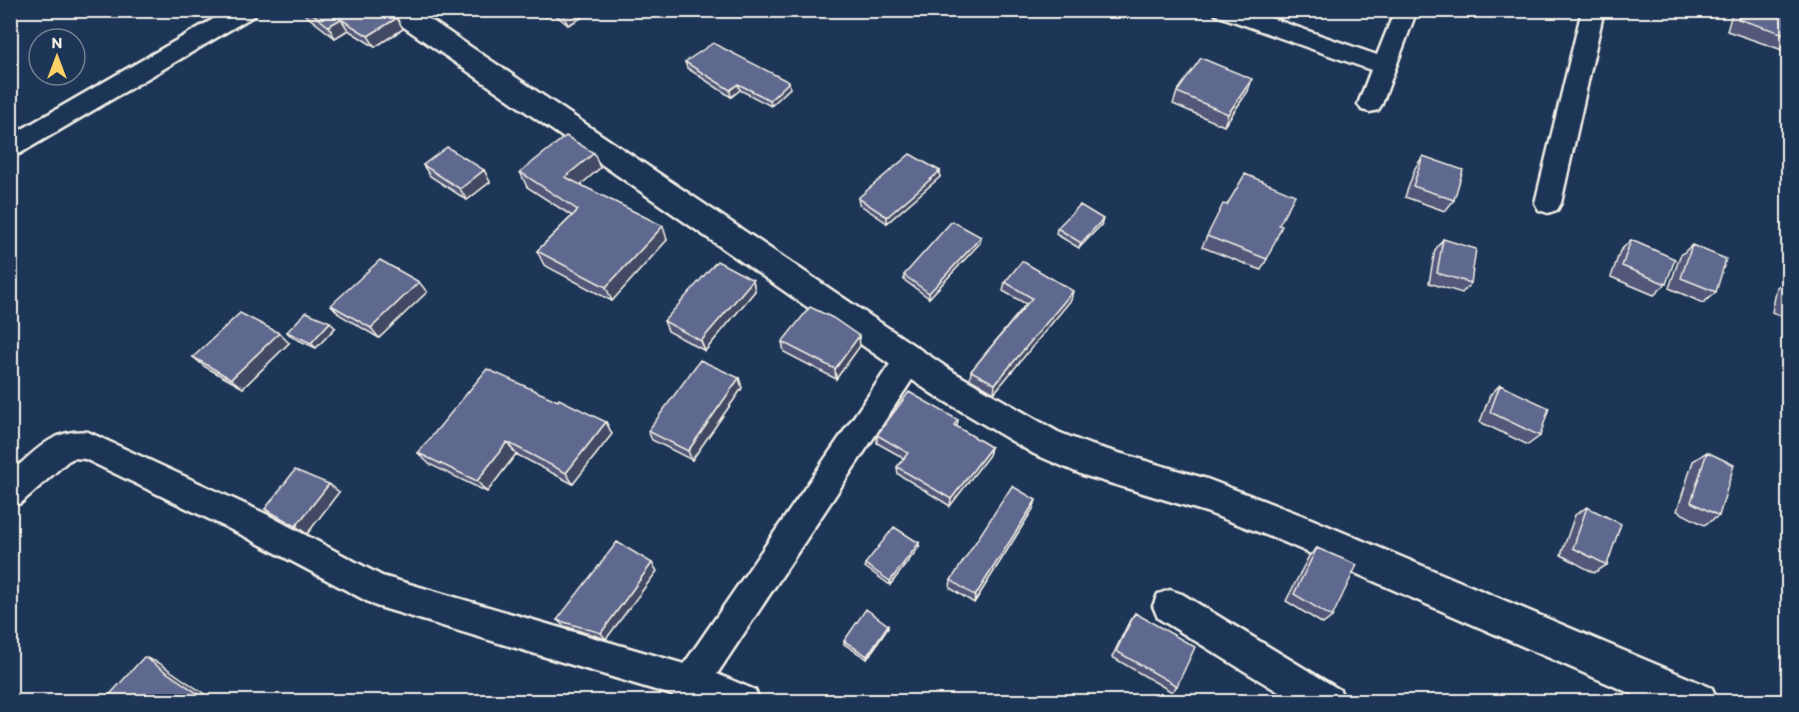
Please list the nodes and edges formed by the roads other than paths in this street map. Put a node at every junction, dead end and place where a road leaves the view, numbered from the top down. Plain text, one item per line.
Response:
1 (247, 10) edge
2 (397, 10) edge
3 (1224, 10) edge
4 (1406, 10) edge
5 (1593, 10) edge
6 (1384, 66) junction
7 (1370, 104) dead end
8 (10, 148) edge
9 (1548, 203) dead end
10 (909, 360) junction
11 (10, 493) edge
12 (1170, 606) dead end
13 (691, 683) junction
14 (743, 702) edge
15 (1328, 702) edge
16 (1698, 702) edge

1 - 8 street
2 - 10 street
3 - 6 street
4 - 6 street
5 - 9 street
6 - 7 street
10 - 13 street
10 - 16 street
11 - 13 street
12 - 15 street
13 - 14 street

